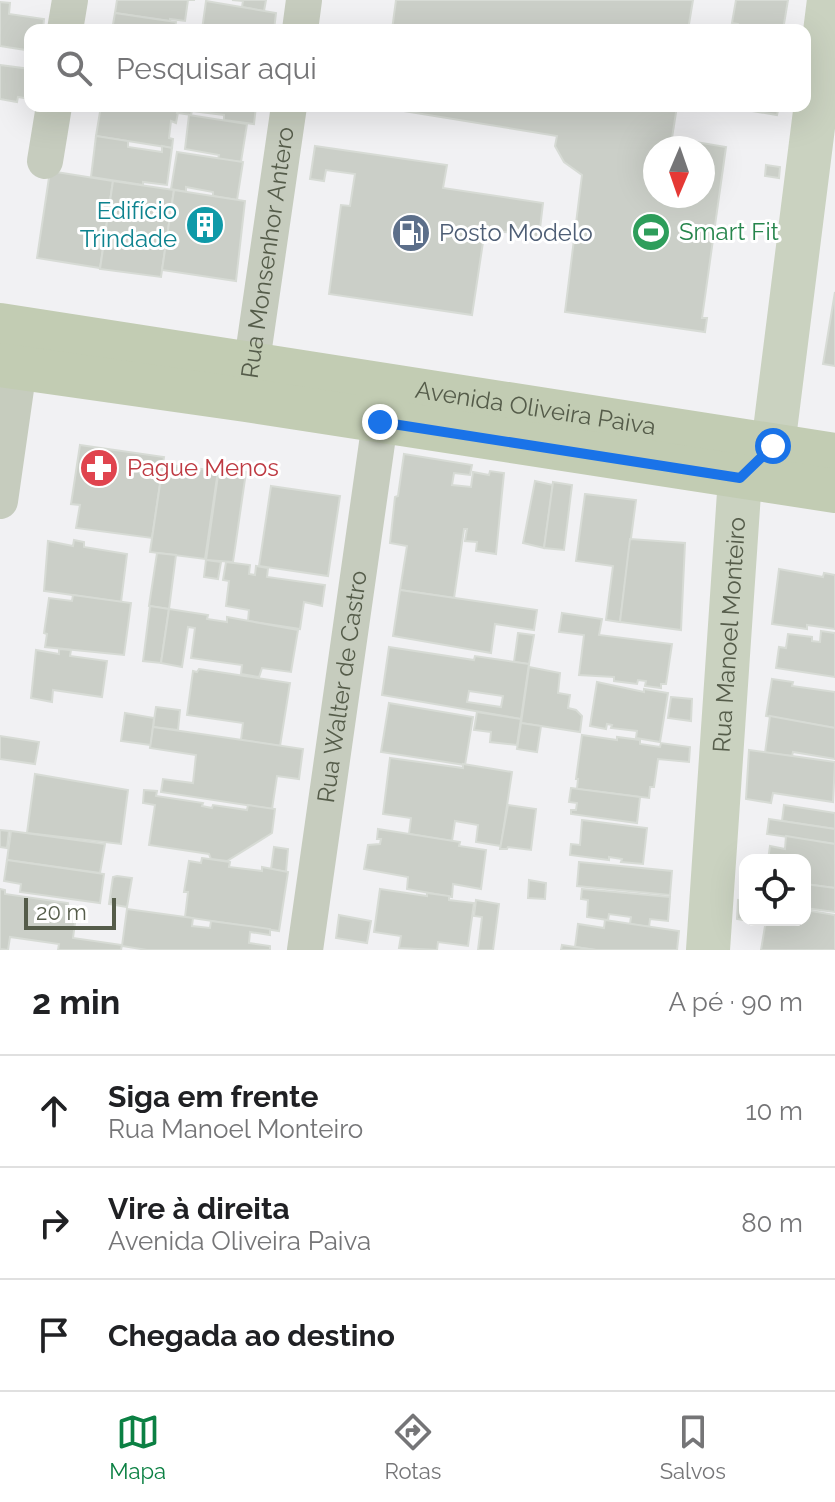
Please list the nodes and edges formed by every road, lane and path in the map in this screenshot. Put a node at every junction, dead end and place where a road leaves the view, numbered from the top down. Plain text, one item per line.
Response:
1 (70, 0) edge
2 (304, 0) edge
3 (829, 0) edge
4 (66, 24) edge
5 (301, 24) edge
6 (53, 112) edge
7 (288, 112) edge
8 (45, 161) dead end
9 (0, 325) edge
10 (10, 366) edge
11 (249, 382) junction
12 (380, 422) junction
13 (773, 446) junction
14 (835, 455) edge
15 (740, 478) junction
16 (835, 491) edge
17 (0, 501) edge
18 (305, 950) edge
19 (708, 950) edge

1 - 4 street
2 - 5 street
3 - 13 street
6 - 8 street
7 - 11 street, Rua Monsenhor Antero
9 - 11 main road, Avenida Oliveira Paiva
10 - 11 main road, Avenida Oliveira Paiva
10 - 17 street
11 - 12 main road, Avenida Oliveira Paiva
11 - 13 main road, Avenida Oliveira Paiva
12 - 15 main road, Avenida Oliveira Paiva
12 - 18 street, Rua Walter de Castro
13 - 14 main road, Avenida Oliveira Paiva
13 - 15 street
15 - 16 main road, Avenida Oliveira Paiva
15 - 19 street, Rua Manoel Monteiro

